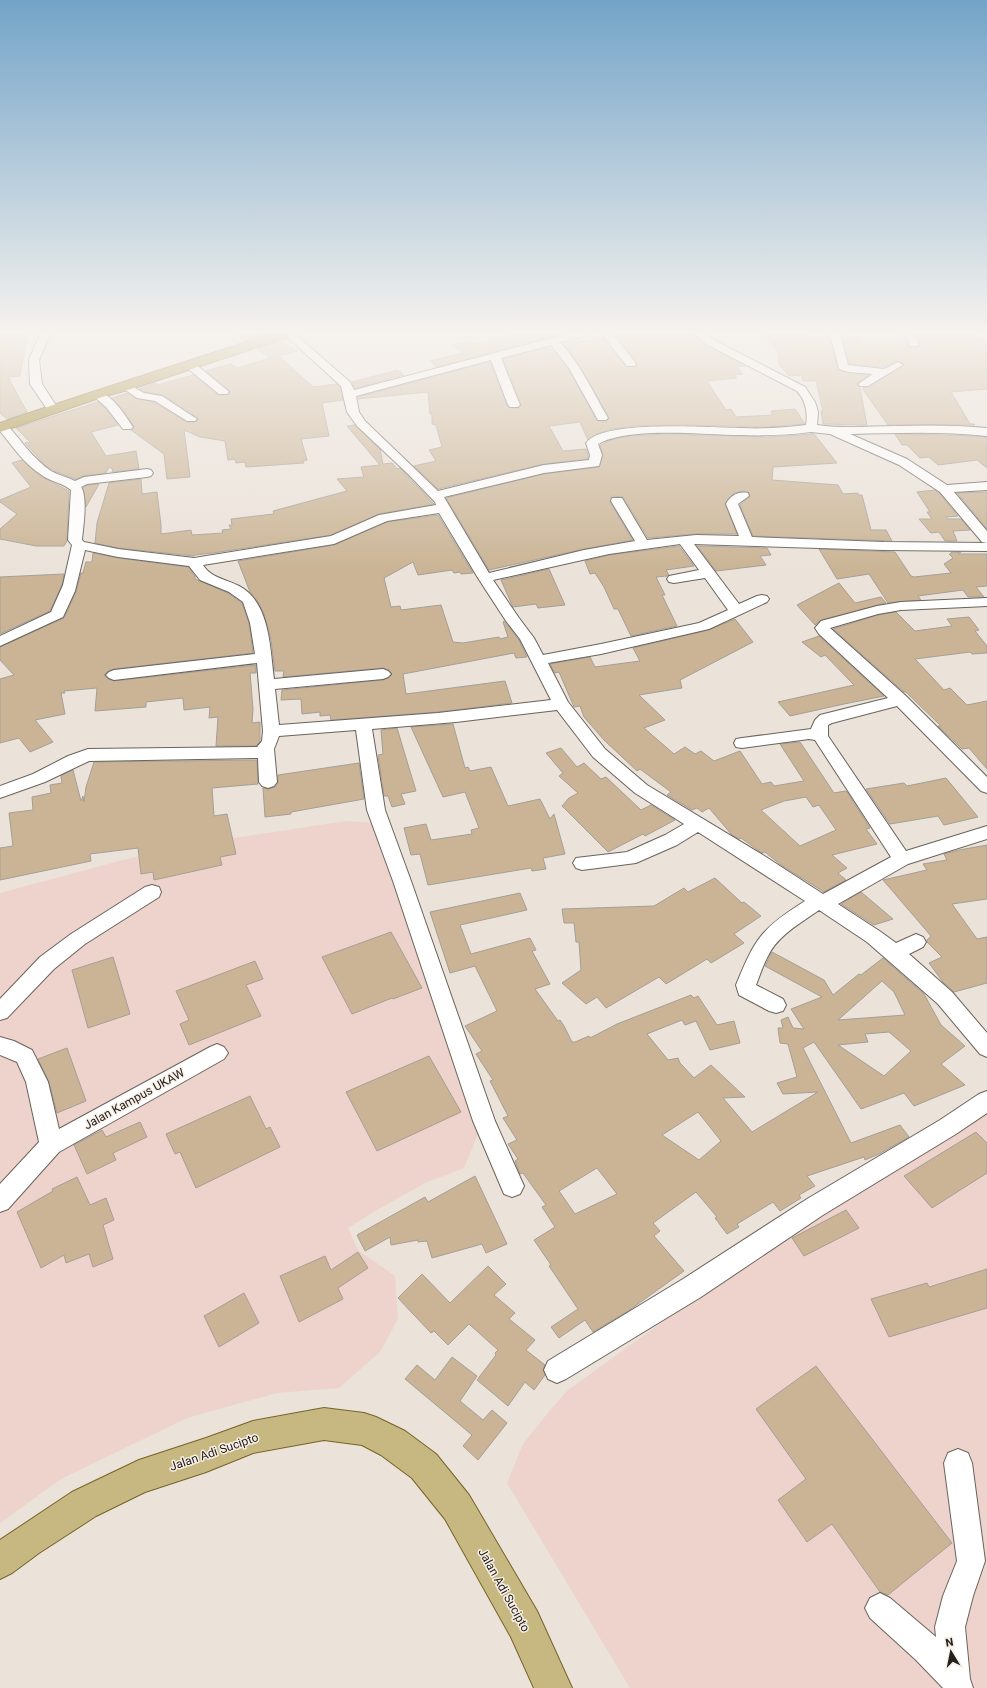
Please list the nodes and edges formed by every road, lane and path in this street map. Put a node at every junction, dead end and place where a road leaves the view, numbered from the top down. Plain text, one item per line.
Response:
1 (45, 413) edge
2 (116, 413) edge
3 (181, 413) edge
4 (354, 413) edge
5 (599, 413) edge
6 (813, 413) edge
7 (602, 418) dead end
8 (191, 419) dead end
9 (1, 428) edge
10 (127, 428) dead end
11 (811, 428) junction
12 (834, 431) junction
13 (987, 432) edge
14 (147, 473) dead end
15 (74, 486) junction
16 (987, 486) edge
17 (944, 489) junction
18 (743, 496) dead end
19 (617, 501) dead end
20 (440, 502) junction
21 (987, 539) edge
22 (684, 540) junction
23 (747, 540) junction
24 (643, 544) junction
25 (79, 545) junction
26 (987, 548) edge
27 (194, 562) junction
28 (709, 573) junction
29 (485, 578) junction
30 (674, 579) dead end
31 (762, 599) dead end
32 (984, 606) edge
33 (736, 611) junction
34 (0, 642) edge
35 (263, 658) junction
36 (539, 660) junction
37 (383, 674) dead end
38 (114, 675) dead end
39 (266, 684) junction
40 (900, 700) junction
41 (560, 704) junction
42 (363, 724) junction
43 (271, 731) junction
44 (820, 736) junction
45 (742, 743) dead end
46 (266, 749) junction
47 (268, 782) dead end
48 (987, 787) edge
49 (0, 792) edge
50 (697, 824) junction
51 (987, 832) edge
52 (902, 859) junction
53 (582, 863) dead end
54 (152, 892) dead end
55 (821, 902) junction
56 (916, 942) dead end
57 (894, 953) junction
58 (776, 1005) dead end
59 (0, 1012) edge
60 (0, 1046) edge
61 (987, 1048) edge
62 (217, 1053) dead end
63 (987, 1101) edge
64 (51, 1145) junction
65 (512, 1186) dead end
66 (0, 1201) edge
67 (557, 1370) dead end
68 (958, 1463) dead end
69 (0, 1561) edge
70 (880, 1608) dead end
71 (956, 1683) edge
72 (553, 1688) edge

1 - 9 highway
2 - 10 street
3 - 8 street
4 - 20 street
5 - 7 street
6 - 11 street
9 - 15 street
11 - 12 street
11 - 20 street
12 - 13 street
12 - 17 street
14 - 15 street
15 - 25 street
16 - 17 street
17 - 21 street
18 - 23 street
19 - 24 street
20 - 27 street
20 - 29 street
22 - 23 street
22 - 24 street
22 - 28 street
23 - 26 street
24 - 29 street
25 - 27 street
25 - 34 street
27 - 35 street
28 - 30 street
28 - 33 street
29 - 36 street
31 - 33 street
32 - 40 street
33 - 36 street
35 - 38 street
35 - 39 street
36 - 41 street
37 - 39 street
39 - 43 street
40 - 44 street
40 - 48 street
41 - 42 street
41 - 50 street
42 - 43 street
42 - 65 street
43 - 46 street
44 - 45 street
44 - 52 street
46 - 47 street
46 - 49 street
50 - 53 street
50 - 55 street
51 - 52 street
52 - 55 street
54 - 59 street
55 - 57 street
55 - 58 street
56 - 57 street
57 - 61 street
60 - 64 street
62 - 64 street, Jalan Kampus UKAW
63 - 67 street
64 - 66 street, Jalan Kampus UKAW
68 - 71 street
69 - 72 main road, Jalan Adi Sucipto
70 - 71 street

